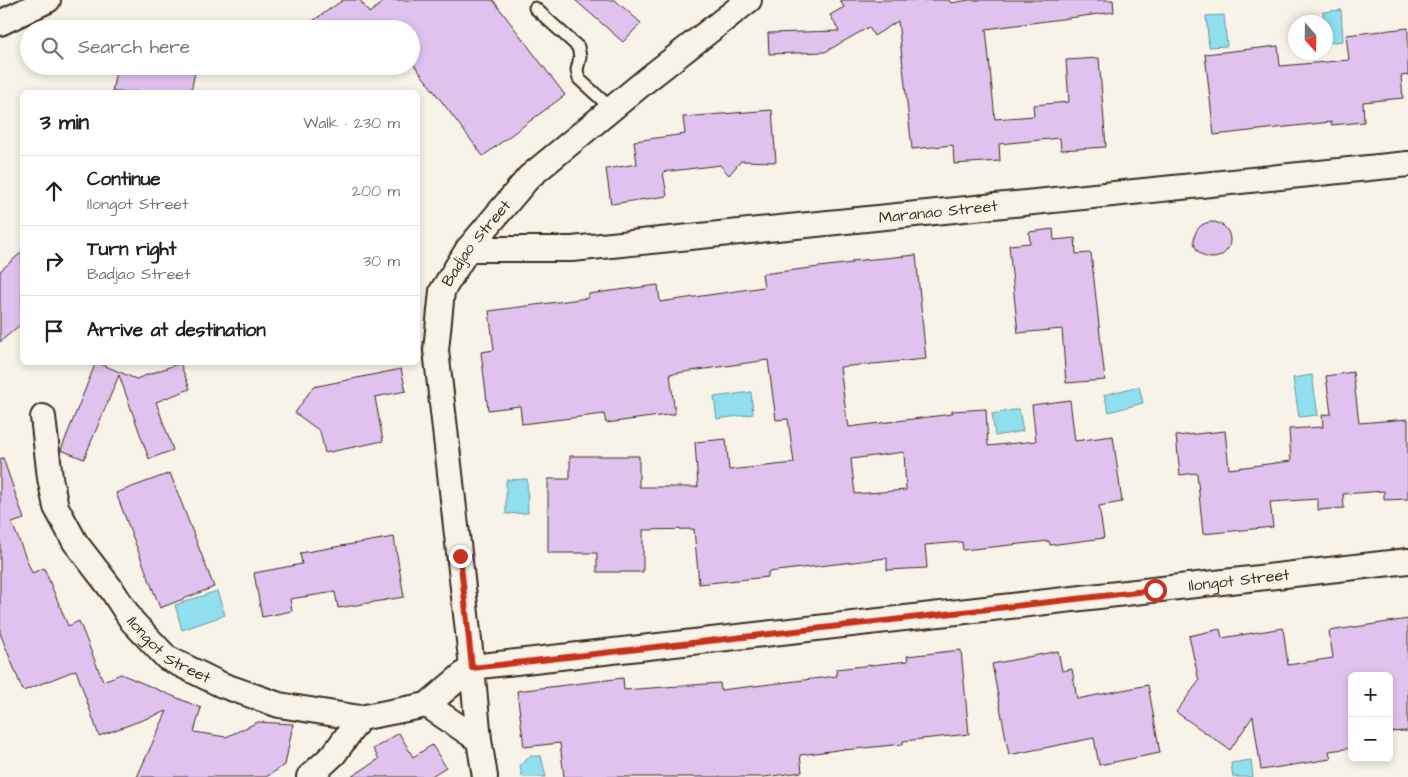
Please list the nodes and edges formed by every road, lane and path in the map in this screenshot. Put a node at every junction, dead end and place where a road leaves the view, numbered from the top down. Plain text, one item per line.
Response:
1 (48, 0) edge
2 (749, 0) edge
3 (21, 6) edge
4 (535, 8) dead end
5 (0, 23) edge
6 (612, 109) junction
7 (1408, 164) edge
8 (468, 249) junction
9 (43, 417) dead end
10 (1408, 560) edge
11 (472, 668) junction
12 (427, 705) junction
13 (360, 718) junction
14 (479, 740) junction
15 (309, 777) edge
16 (485, 777) edge

1 - 3 street
2 - 6 street, Badjao Street
3 - 5 street
4 - 6 lane
6 - 8 street, Badjao Street
7 - 8 street, Maranao Street
8 - 11 street, Badjao Street
9 - 13 street, Ilongot Street
10 - 11 street, Ilongot Street
11 - 12 street, Ilongot Street
11 - 14 street, Badjao Street
12 - 13 street, Ilongot Street
12 - 14 street
13 - 15 street
14 - 16 street, Badjao Street

